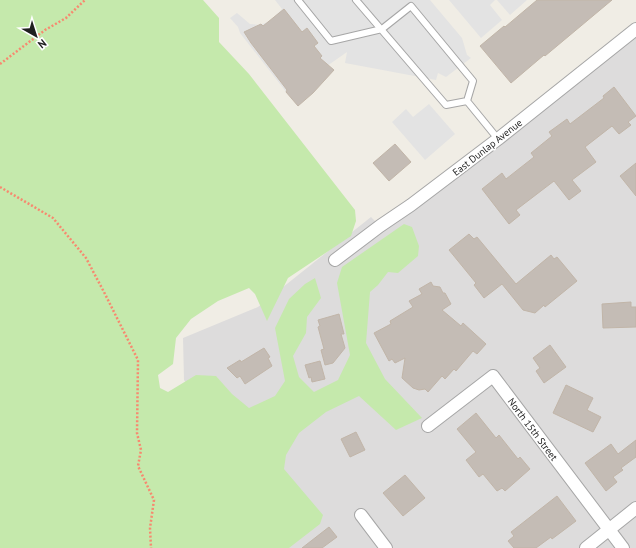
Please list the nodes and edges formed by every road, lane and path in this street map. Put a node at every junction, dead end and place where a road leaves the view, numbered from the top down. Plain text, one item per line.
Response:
1 (85, 0) edge
2 (298, 0) edge
3 (356, 0) edge
4 (382, 29) junction
5 (636, 29) edge
6 (0, 64) edge
7 (467, 101) junction
8 (498, 139) junction
9 (0, 187) edge
10 (335, 260) dead end
11 (428, 426) dead end
12 (636, 508) edge
13 (361, 515) dead end
14 (609, 530) junction
15 (151, 548) edge
16 (386, 548) edge
17 (586, 548) edge
18 (623, 548) edge

1 - 6 path
2 - 4 lane
3 - 4 lane
4 - 7 lane
4 - 7 lane
5 - 8 street, East Dunlap Avenue
7 - 8 lane
8 - 10 street, East Dunlap Avenue
9 - 15 path
11 - 14 street, North 15th Street
12 - 14 street
13 - 16 street
14 - 17 street
14 - 18 street, North 15th Street

